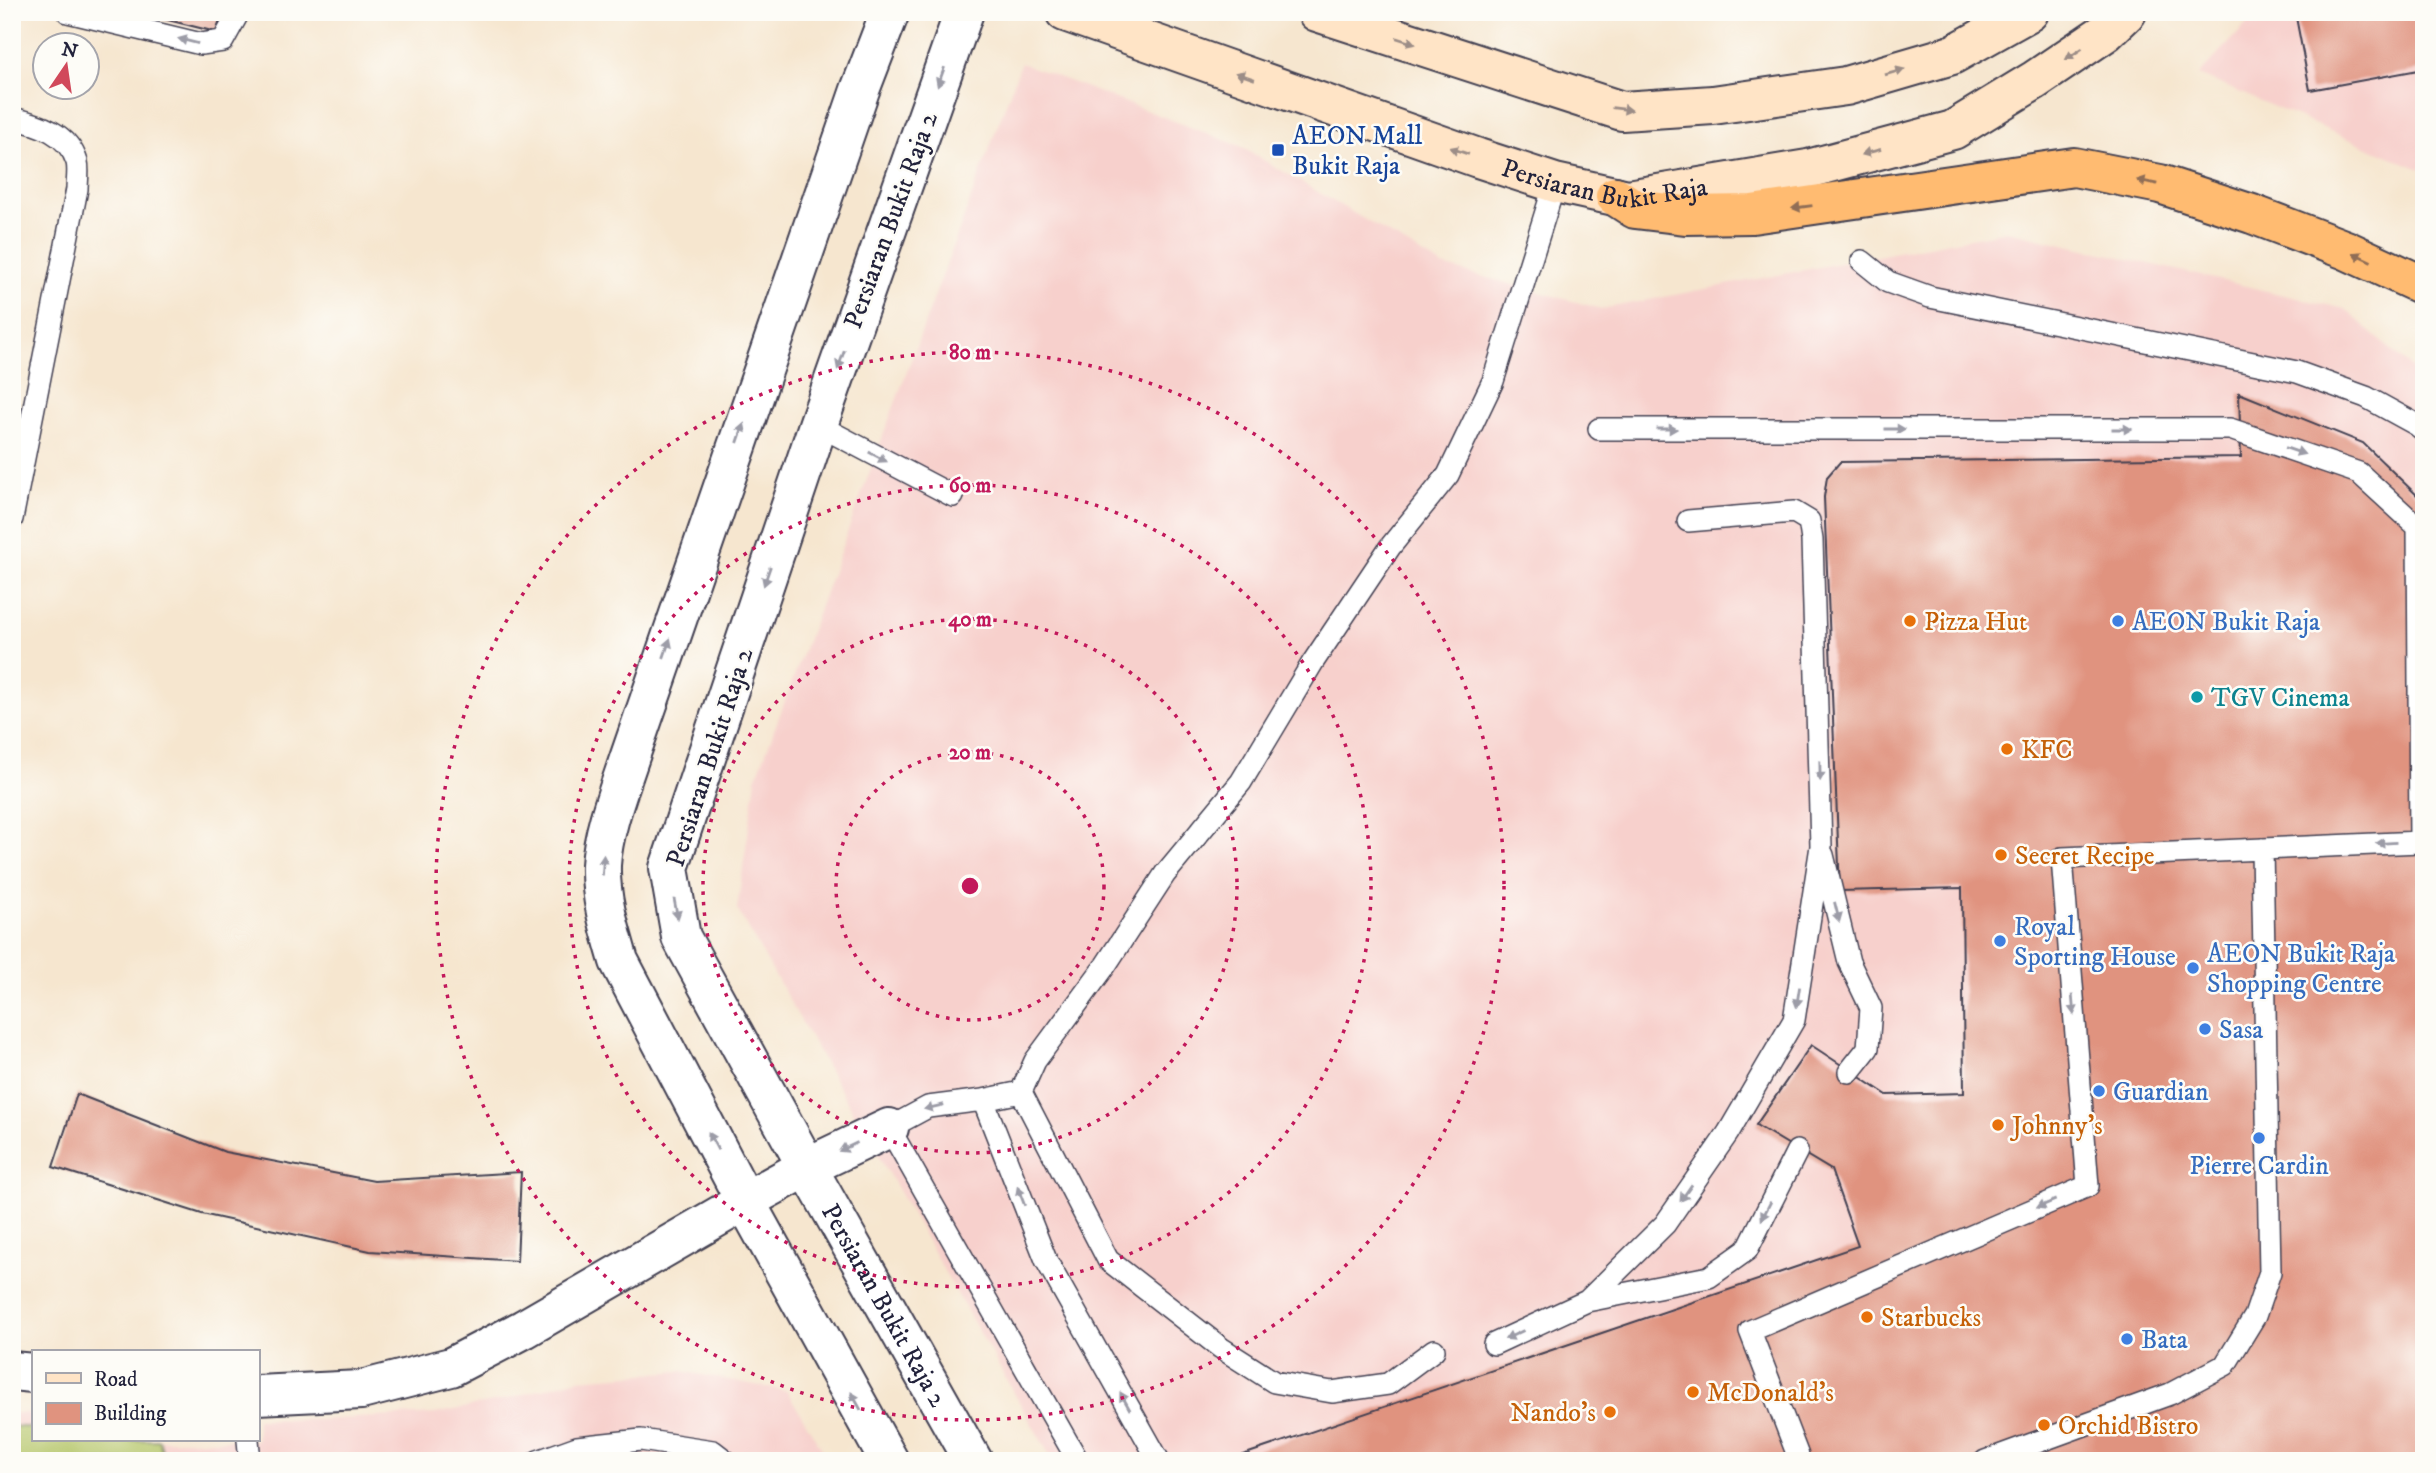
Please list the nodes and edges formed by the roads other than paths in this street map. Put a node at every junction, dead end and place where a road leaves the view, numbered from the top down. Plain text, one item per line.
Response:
1 (68, 12) edge
2 (239, 12) edge
3 (890, 12) edge
4 (964, 12) edge
5 (1065, 12) edge
6 (1317, 12) edge
7 (2029, 12) edge
8 (2127, 12) edge
9 (12, 118) edge
10 (1555, 183) junction
11 (1615, 197) junction
12 (1862, 261) dead end
13 (2424, 286) edge
14 (818, 425) junction
15 (1599, 429) dead end
16 (2424, 431) edge
17 (953, 496) dead end
18 (12, 519) edge
19 (1688, 521) dead end
20 (1821, 846) junction
21 (2262, 849) junction
22 (1849, 1072) dead end
23 (1021, 1092) junction
24 (983, 1100) junction
25 (889, 1128) junction
26 (1797, 1151) dead end
27 (807, 1167) junction
28 (745, 1201) junction
29 (1587, 1301) junction
30 (1494, 1345) dead end
31 (1434, 1350) dead end
32 (12, 1371) edge
33 (32, 1374) edge
34 (259, 1395) edge
35 (248, 1442) edge
36 (250, 1461) edge
37 (538, 1461) edge
38 (726, 1461) edge
39 (888, 1461) edge
40 (973, 1461) edge
41 (1078, 1461) edge
42 (1159, 1461) edge
43 (1800, 1461) edge
44 (1986, 1461) edge

2 -> 1 lane
28 -> 3 street
4 -> 14 street, Persiaran Bukit Raja 2
10 -> 5 main road, Persiaran Bukit Raja
6 -> 7 main road
8 -> 11 main road, Persiaran Bukit Raja
9 - 18 lane
10 - 11 main road, Persiaran Bukit Raja
10 - 23 lane
13 -> 11 highway
12 - 16 lane
14 -> 17 lane
14 -> 27 street, Persiaran Bukit Raja 2
15 -> 21 lane
19 -> 20 lane
20 -> 22 lane
20 -> 29 lane
21 -> 43 lane
21 - 44 lane
23 - 24 lane
23 - 31 lane
24 -> 25 lane
42 -> 24 lane
25 -> 27 street
25 - 41 lane
26 -> 29 lane
27 - 28 street
27 - 40 street, Persiaran Bukit Raja 2
28 - 34 street
39 -> 28 street
29 -> 30 lane
32 - 33 street
35 - 36 lane
37 - 38 lane

